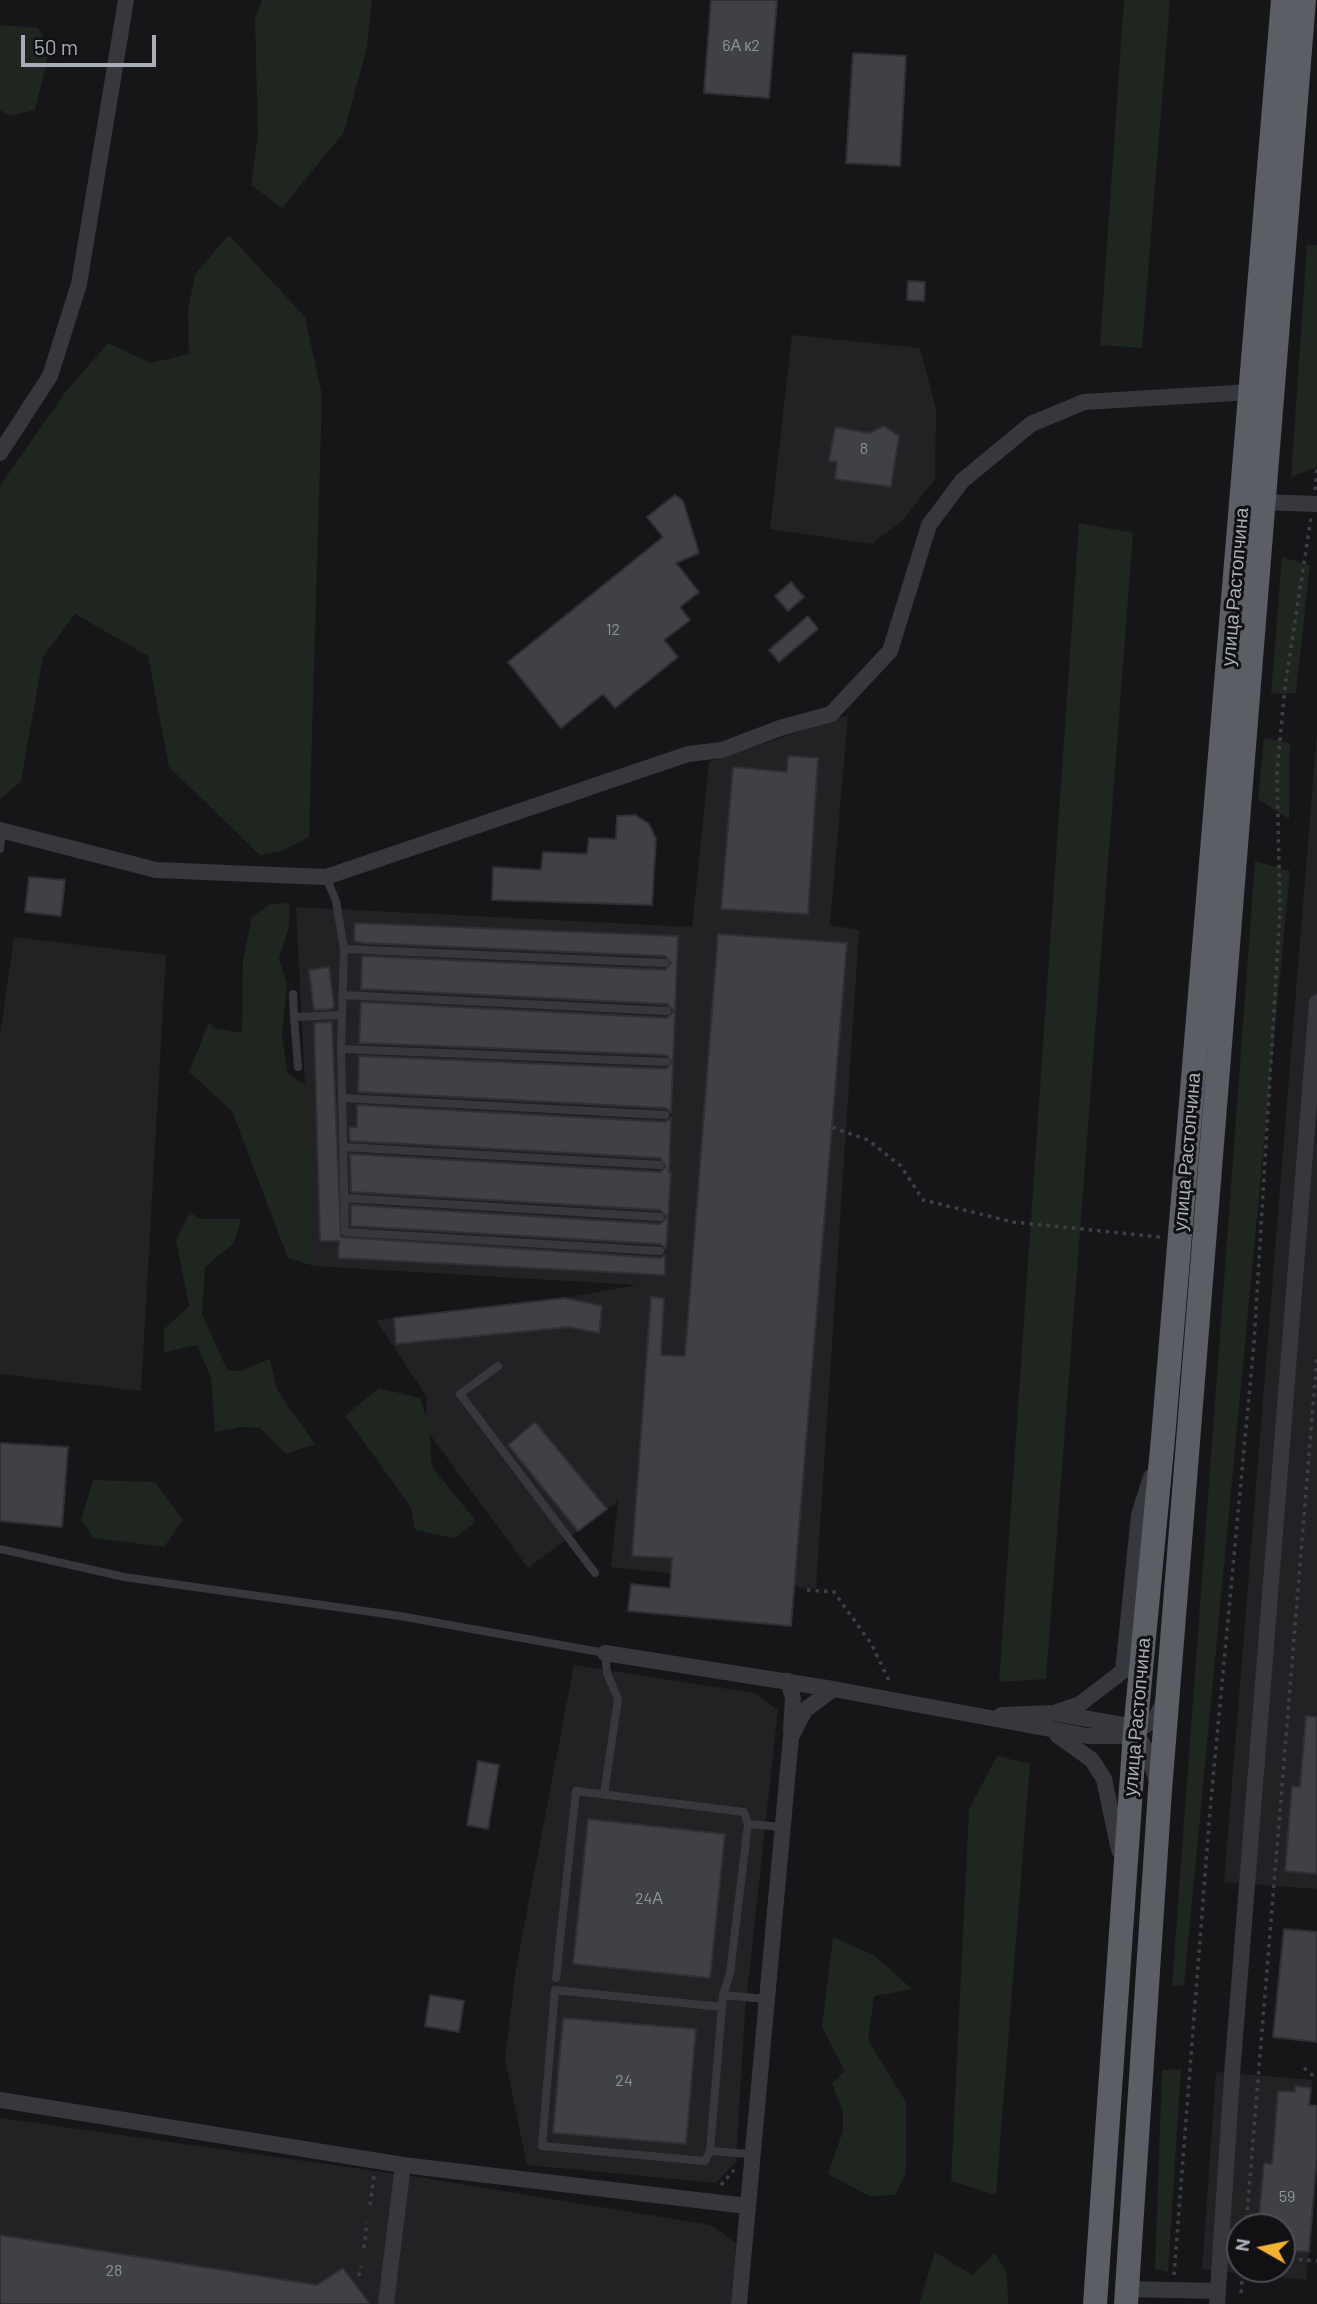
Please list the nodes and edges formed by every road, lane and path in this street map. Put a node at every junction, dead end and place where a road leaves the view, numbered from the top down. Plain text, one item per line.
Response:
1 (126, 0) edge
2 (1283, 0) edge
3 (1304, 0) edge
4 (1251, 392) junction
5 (0, 453) edge
6 (1317, 468) edge
7 (1262, 502) junction
8 (1315, 503) edge
9 (1, 830) edge
10 (0, 849) edge
11 (326, 877) junction
12 (344, 949) junction
13 (665, 963) dead end
14 (293, 994) dead end
15 (342, 995) junction
16 (1317, 1002) edge
17 (667, 1011) dead end
18 (342, 1015) junction
19 (294, 1017) junction
20 (341, 1049) junction
21 (666, 1062) dead end
22 (298, 1068) dead end
23 (342, 1098) junction
24 (664, 1115) dead end
25 (799, 1122) dead end
26 (343, 1147) junction
27 (660, 1165) dead end
28 (344, 1198) junction
29 (660, 1217) dead end
30 (1180, 1239) junction
31 (660, 1251) dead end
32 (1317, 1357) edge
33 (498, 1366) dead end
34 (0, 1549) edge
35 (595, 1573) dead end
36 (807, 1590) dead end
37 (605, 1653) junction
38 (1131, 1676) junction
39 (788, 1681) junction
40 (1169, 1681) junction
41 (833, 1689) junction
42 (898, 1700) junction
43 (1054, 1713) junction
44 (985, 1716) junction
45 (1052, 1732) junction
46 (1135, 1732) junction
47 (791, 1737) junction
48 (1160, 1790) junction
49 (604, 1794) junction
50 (748, 1824) junction
51 (782, 1827) junction
52 (1125, 1885) junction
53 (555, 1978) dead end
54 (723, 1995) junction
55 (766, 1999) junction
56 (722, 2007) junction
57 (1304, 2068) dead end
58 (1317, 2079) edge
59 (0, 2100) edge
60 (710, 2151) junction
61 (746, 2153) junction
62 (403, 2165) junction
63 (374, 2176) dead end
64 (712, 2187) dead end
65 (370, 2205) dead end
66 (747, 2206) junction
67 (1248, 2213) edge
68 (367, 2222) dead end
69 (364, 2248) dead end
70 (1296, 2259) edge
71 (1317, 2261) edge
72 (361, 2266) dead end
73 (359, 2276) dead end
74 (1242, 2283) edge
75 (1173, 2291) junction
76 (1241, 2293) dead end
77 (1127, 2297) edge
78 (1218, 2298) edge
79 (386, 2304) edge
80 (739, 2304) edge
81 (1095, 2304) edge

1 - 5 street
2 - 4 highway, улица Растопчина
3 - 7 highway, улица Растопчина
4 - 11 street
4 - 30 highway, улица Растопчина
6 - 8 path
7 - 8 street, улица Растопчина
7 - 40 highway, улица Растопчина
8 - 75 path
9 - 10 lane
9 - 11 street
11 - 12 lane
12 - 13 lane
12 - 15 lane
14 - 19 lane
15 - 17 lane
15 - 18 lane
16 - 78 street
18 - 19 lane
18 - 20 lane
19 - 22 lane
20 - 21 lane
20 - 23 lane
23 - 24 lane
23 - 26 lane
25 - 30 path
26 - 27 lane
26 - 28 lane
28 - 29 lane
28 - 31 lane
30 - 38 highway, улица Растопчина
32 - 67 path
33 - 35 lane
34 - 37 lane
36 - 42 path
37 - 39 street
37 - 49 lane
38 - 40 street
38 - 43 street
38 - 46 highway, улица Растопчина
39 - 41 street
39 - 47 street
40 - 46 street
40 - 48 highway, улица Растопчина
41 - 42 street
41 - 47 street
42 - 44 street
43 - 44 street
43 - 46 street
44 - 45 street
45 - 46 street
45 - 52 street
46 - 48 street
46 - 52 highway, улица Растопчина
47 - 51 street
48 - 77 highway, улица Растопчина
49 - 50 lane
49 - 53 lane
50 - 51 lane
50 - 54 lane
51 - 55 street
52 - 81 highway, улица Растопчина
54 - 55 lane
54 - 56 lane
55 - 61 street
56 - 60 lane
56 - 60 lane
57 - 58 path
59 - 62 street
60 - 61 lane
61 - 64 path
61 - 66 street
62 - 66 street
62 - 79 street
63 - 65 path
66 - 80 street
68 - 69 path
70 - 71 path
72 - 73 path
74 - 76 path
75 - 77 street
75 - 78 street

